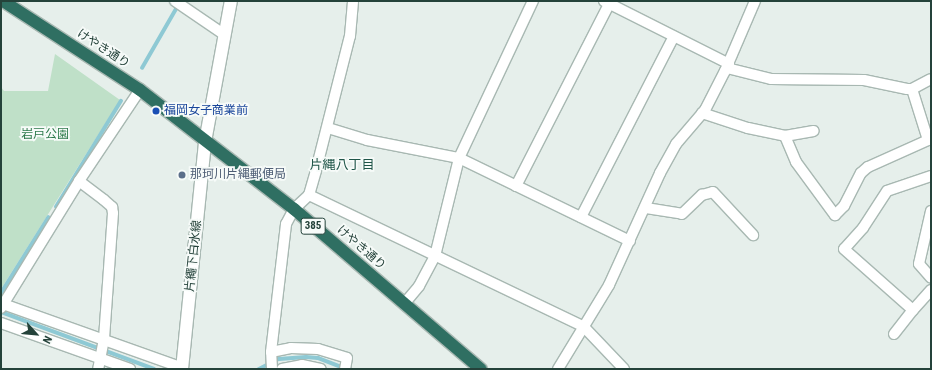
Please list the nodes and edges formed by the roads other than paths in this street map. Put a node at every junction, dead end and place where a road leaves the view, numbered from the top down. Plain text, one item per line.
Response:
1 (2, 1) edge
2 (175, 1) edge
3 (231, 1) edge
4 (353, 1) edge
5 (533, 1) edge
6 (754, 1) edge
7 (607, 2) edge
8 (225, 35) junction
9 (674, 36) junction
10 (728, 66) junction
11 (931, 79) edge
12 (912, 89) junction
13 (140, 90) junction
14 (702, 113) junction
15 (328, 128) junction
16 (814, 131) dead end
17 (785, 136) junction
18 (205, 142) junction
19 (459, 158) junction
20 (931, 176) edge
21 (79, 182) junction
22 (516, 186) junction
23 (309, 196) junction
24 (646, 208) junction
25 (294, 209) junction
26 (931, 211) edge
27 (581, 218) junction
28 (753, 235) dead end
29 (630, 241) junction
30 (435, 256) junction
31 (931, 278) edge
32 (931, 290) edge
33 (404, 304) junction
34 (2, 306) edge
35 (913, 310) junction
36 (1, 323) edge
37 (584, 327) junction
38 (894, 334) dead end
39 (104, 339) junction
40 (271, 352) junction
41 (99, 357) junction
42 (98, 369) edge
43 (130, 369) edge
44 (182, 369) edge
45 (272, 369) edge
46 (282, 369) edge
47 (321, 369) edge
48 (346, 369) edge
49 (481, 369) edge
50 (558, 369) edge
51 (624, 369) edge

1 - 13 highway, けやき通り / 385
2 - 8 street
3 - 8 main road, 片繩下白水線
4 - 15 street
5 - 19 street
6 - 10 street
7 - 9 street
7 - 22 street
8 - 18 main road, 片繩下白水線
9 - 10 street
9 - 27 street
10 - 12 street
10 - 14 street
11 - 12 street
12 - 17 street
13 - 18 highway, けやき通り / 385
13 - 21 street
14 - 17 street
14 - 24 street
15 - 19 street
15 - 23 street
16 - 17 street
18 - 25 highway, けやき通り / 385
18 - 44 main road, 片繩下白水線
19 - 22 street
19 - 30 street
20 - 35 street
21 - 34 street
21 - 39 street
22 - 27 street
23 - 25 street
23 - 30 street
24 - 28 street
24 - 29 street
25 - 33 highway, けやき通り / 385
25 - 40 street
26 - 31 street
27 - 29 street
29 - 37 street
30 - 33 street
30 - 37 street
32 - 35 street
33 - 49 highway, けやき通り / 385
34 - 39 street
35 - 38 street
36 - 41 street
37 - 50 street
37 - 51 street
39 - 41 street
39 - 44 street
40 - 45 street
40 - 48 street
41 - 42 street
41 - 43 street
46 - 47 street

